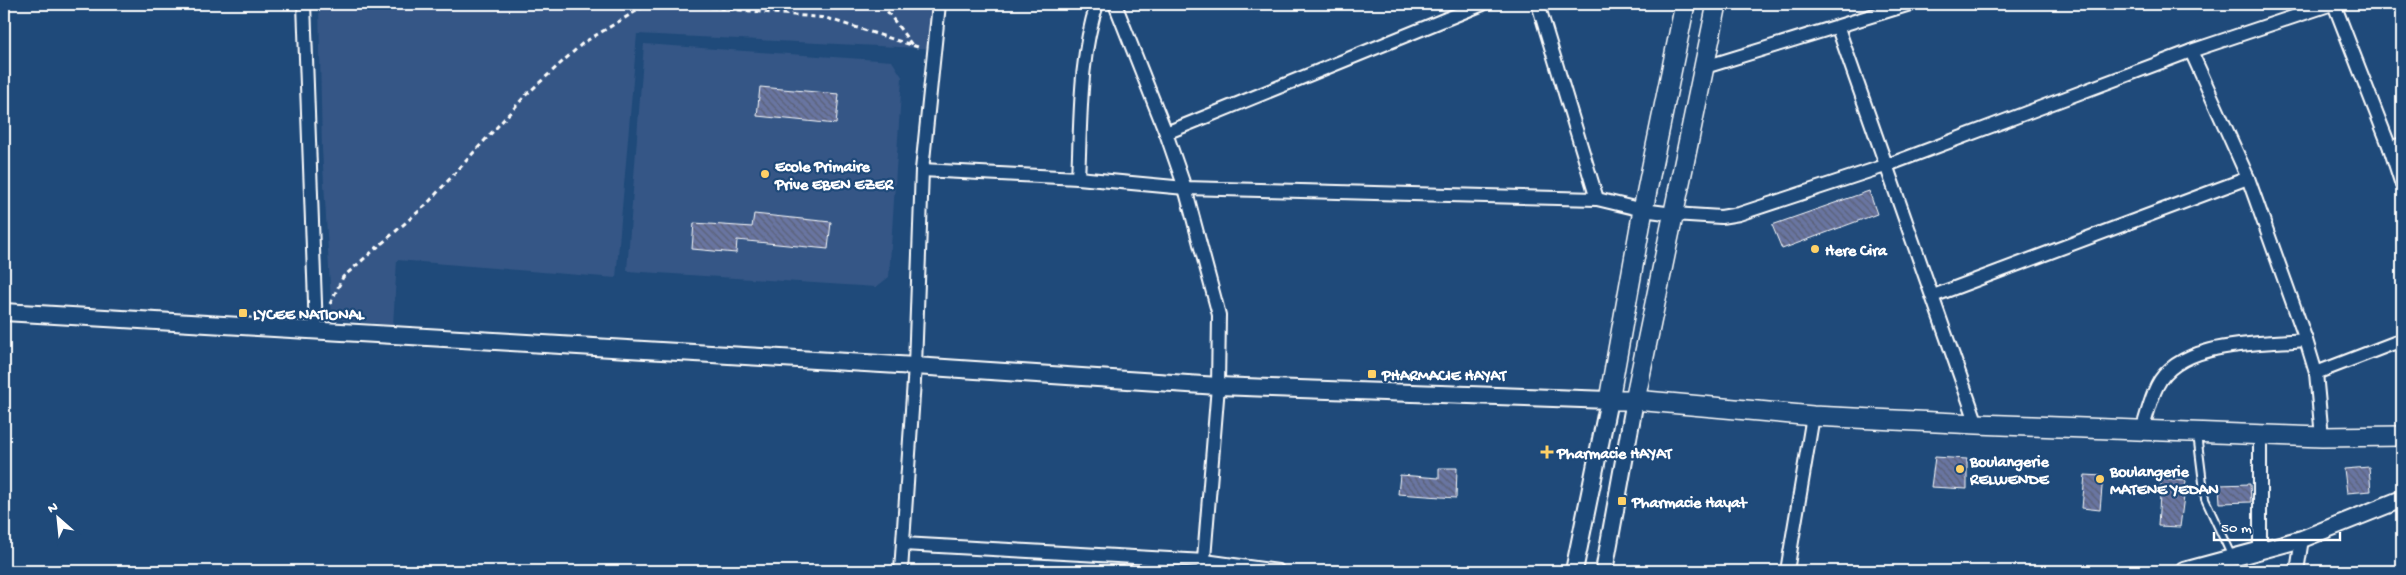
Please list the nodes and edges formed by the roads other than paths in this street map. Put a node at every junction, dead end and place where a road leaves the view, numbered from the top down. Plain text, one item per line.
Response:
1 (304, 4) edge
2 (939, 4) edge
3 (1097, 4) edge
4 (1115, 4) edge
5 (1483, 4) edge
6 (1538, 4) edge
7 (1685, 4) edge
8 (1717, 4) edge
9 (1910, 4) edge
10 (2333, 4) edge
11 (1838, 28) junction
12 (2191, 50) junction
13 (1705, 67) junction
14 (1166, 132) junction
15 (2396, 146) edge
16 (1885, 166) junction
17 (922, 170) junction
18 (1078, 178) junction
19 (2248, 178) junction
20 (2402, 185) edge
21 (1185, 188) junction
22 (1597, 199) junction
23 (1643, 210) junction
24 (1673, 214) junction
25 (1932, 296) junction
26 (4, 312) edge
27 (316, 330) junction
28 (2306, 340) junction
29 (2402, 340) edge
30 (915, 366) junction
31 (2316, 373) junction
32 (1218, 386) junction
33 (1609, 400) junction
34 (1635, 400) junction
35 (1812, 416) junction
36 (1977, 424) junction
37 (2142, 430) junction
38 (2196, 433) junction
39 (2260, 434) junction
40 (2402, 436) edge
41 (2322, 437) junction
42 (2402, 499) edge
43 (2302, 539) junction
44 (903, 544) junction
45 (2260, 549) junction
46 (2232, 557) junction
47 (1204, 566) edge
48 (900, 571) edge
49 (1278, 571) edge
50 (1574, 571) edge
51 (1604, 571) edge
52 (1786, 571) edge
53 (2184, 571) edge
54 (2297, 571) edge

1 - 27 street
2 - 17 street
3 - 18 street
4 - 14 street
5 - 14 street
6 - 22 street
7 - 23 main road
8 - 13 main road
9 - 11 street
10 - 12 street
10 - 15 street
11 - 13 street
11 - 16 street
12 - 16 street
12 - 19 street
13 - 24 main road
14 - 21 street
15 - 20 street
16 - 24 street
16 - 25 street
17 - 18 street
17 - 30 street
18 - 21 street
19 - 25 street
19 - 28 street
21 - 22 street
21 - 32 street
22 - 23 street
23 - 24 street
23 - 33 main road
24 - 34 main road
25 - 36 street
26 - 27 street
27 - 30 street
28 - 31 street
28 - 37 street
29 - 31 street
30 - 32 street
30 - 44 street
31 - 41 street
32 - 33 street
32 - 47 street
33 - 34 main road
33 - 50 street
34 - 35 main road
34 - 51 street
35 - 36 main road
35 - 52 street
36 - 37 main road
37 - 38 main road
38 - 39 main road
38 - 46 lane
39 - 41 main road
39 - 45 street
40 - 41 main road
42 - 43 street
43 - 45 street
43 - 54 street
44 - 47 street
44 - 48 street
45 - 46 street
46 - 53 street
47 - 49 street

